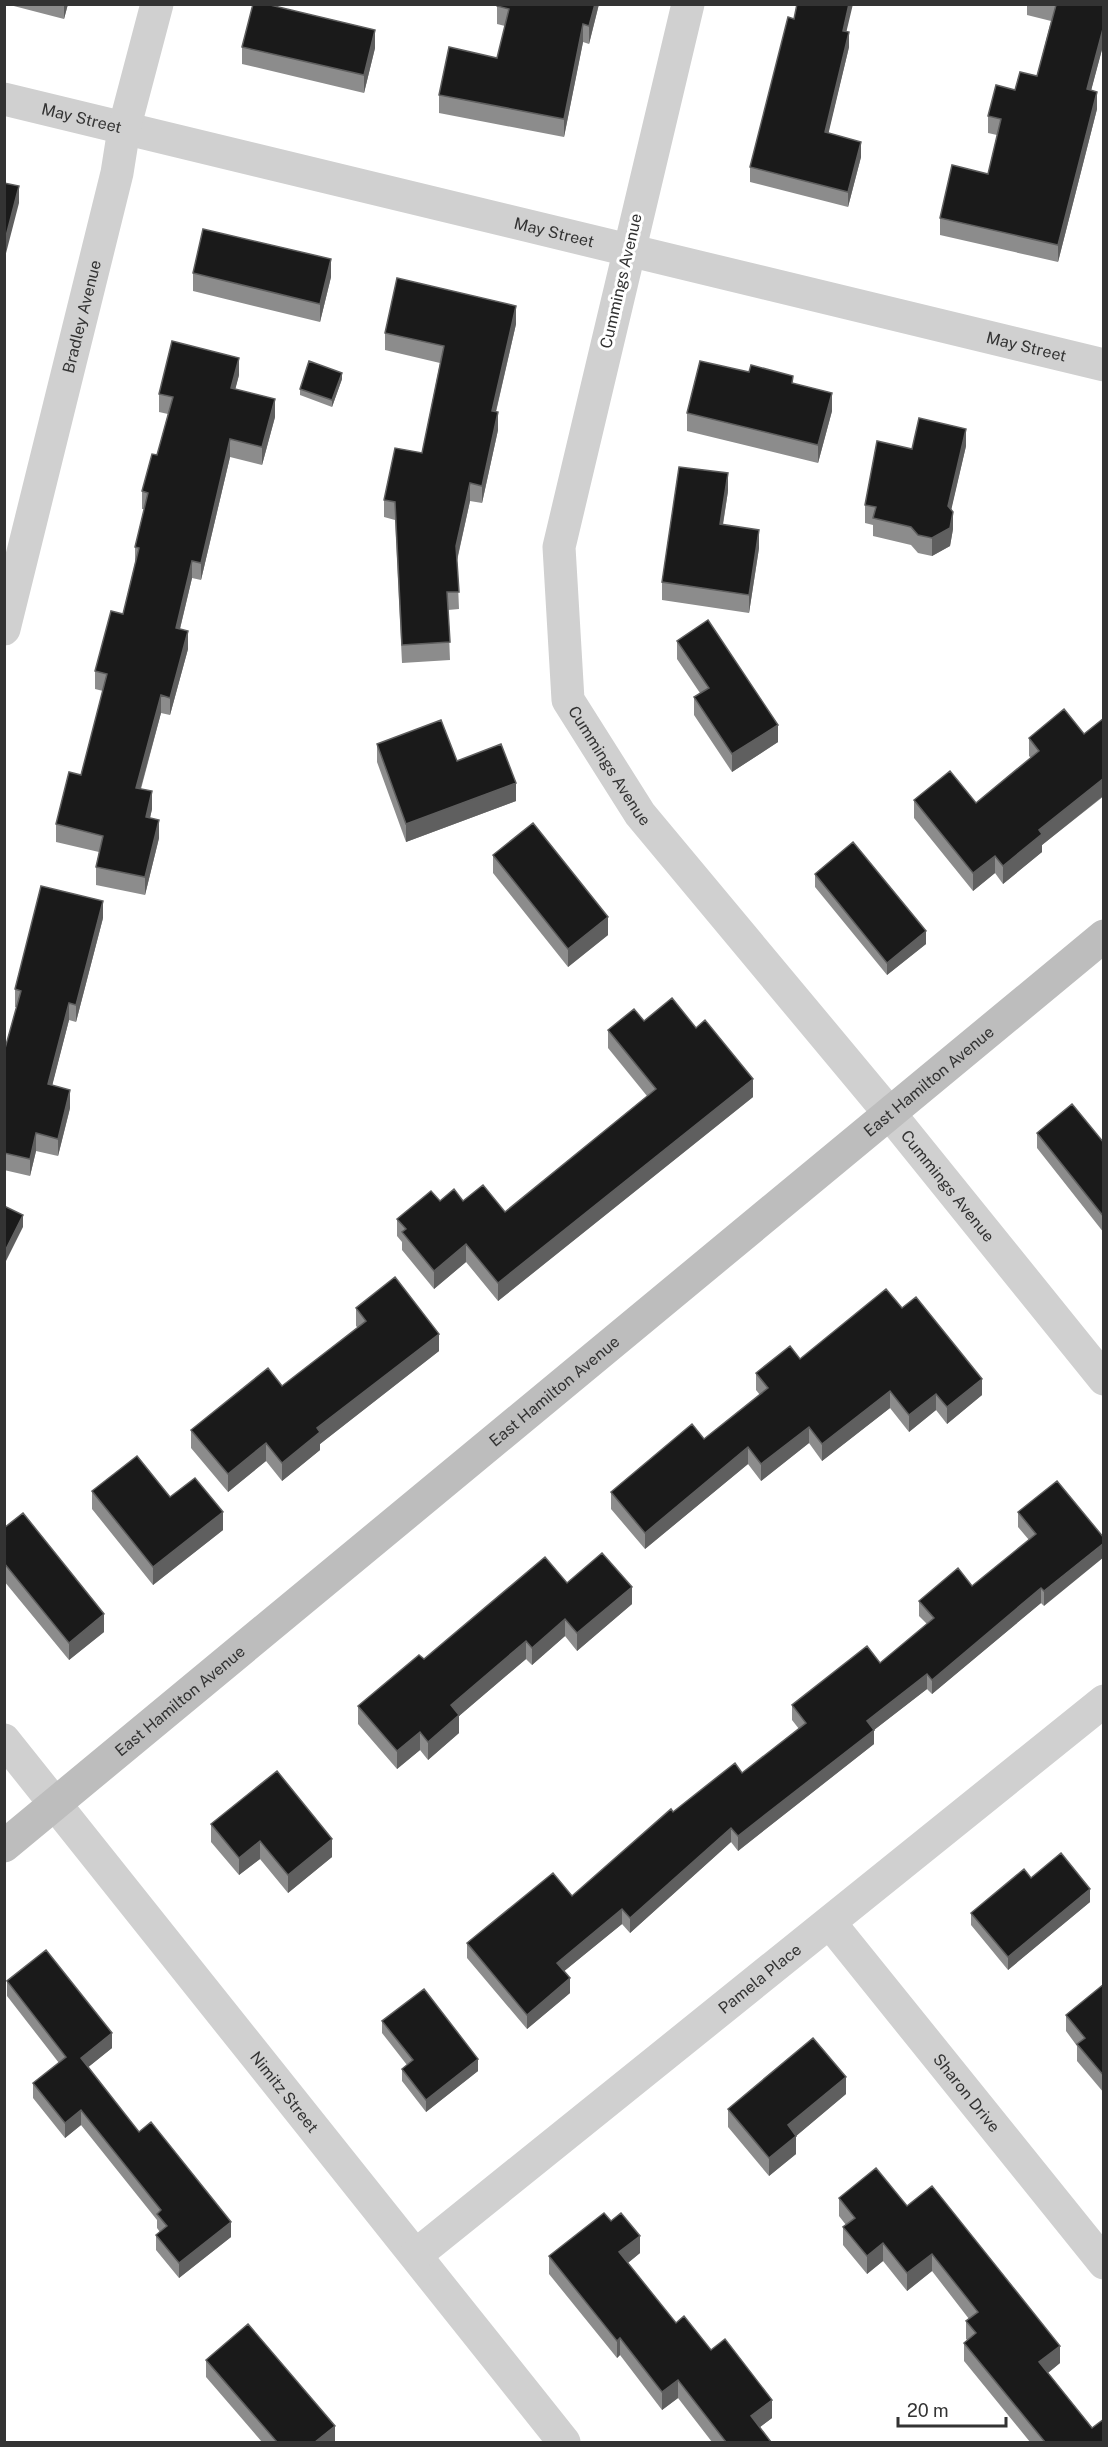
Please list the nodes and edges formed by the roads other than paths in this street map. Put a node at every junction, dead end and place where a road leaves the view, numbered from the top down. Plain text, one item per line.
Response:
1 (157, 4) edge
2 (688, 4) edge
3 (4, 99) edge
4 (124, 129) junction
5 (628, 250) junction
6 (1104, 365) edge
7 (4, 629) edge
8 (1104, 936) edge
9 (890, 1114) junction
10 (1104, 1378) edge
11 (1104, 1701) edge
12 (4, 1740) edge
13 (56, 1805) junction
14 (4, 1846) edge
15 (830, 1923) junction
16 (416, 2255) junction
17 (1104, 2263) edge
18 (564, 2442) edge

1 - 4 street, Bradley Avenue
2 - 5 street, Cummings Avenue
3 - 4 street, May Street
4 - 5 street, May Street
4 - 7 street, Bradley Avenue
5 - 6 street, May Street
5 - 9 street, Cummings Avenue
8 - 9 street, East Hamilton Avenue
9 - 10 street, Cummings Avenue
9 - 13 street, East Hamilton Avenue
11 - 15 street, Pamela Place
12 - 13 street, Nimitz Street
13 - 14 street, East Hamilton Avenue
13 - 16 street, Nimitz Street
15 - 16 street, Pamela Place
15 - 17 street, Sharon Drive
16 - 18 street, Nimitz Street

